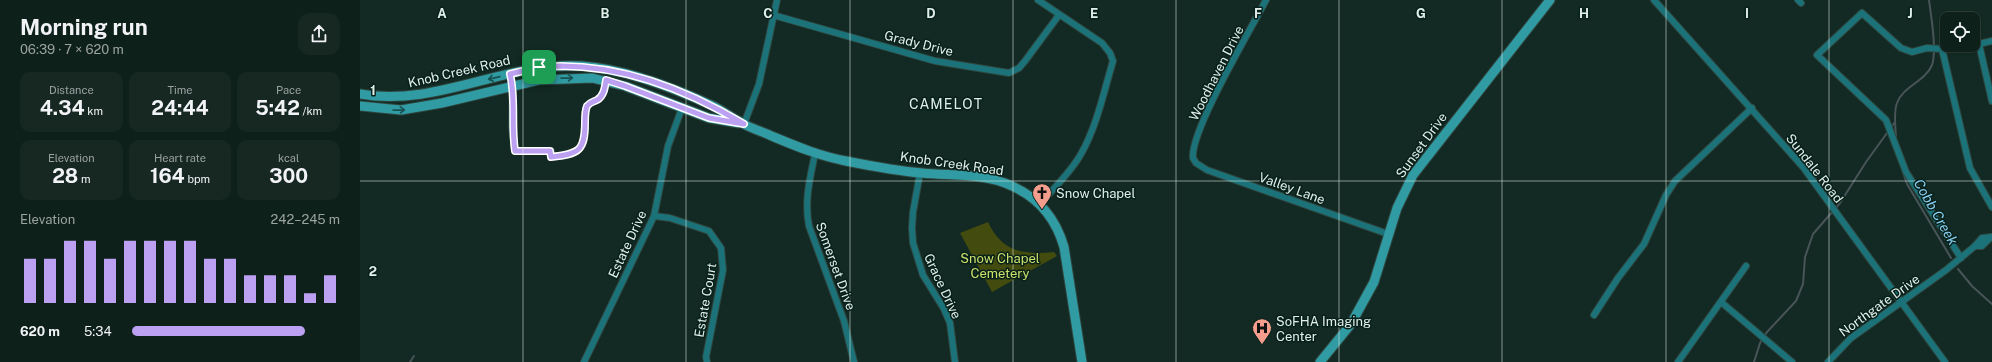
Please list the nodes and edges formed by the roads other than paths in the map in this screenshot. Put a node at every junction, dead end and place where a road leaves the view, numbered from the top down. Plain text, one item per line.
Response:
1 (777, 0) edge
2 (1038, 0) edge
3 (1266, 0) edge
4 (1550, 0) edge
5 (1654, 0) edge
6 (773, 15) junction
7 (1059, 15) junction
8 (1992, 41) edge
9 (608, 69) junction
10 (510, 74) junction
11 (606, 80) junction
12 (513, 85) junction
13 (455, 87) junction
14 (668, 88) junction
15 (360, 94) edge
16 (394, 97) junction
17 (360, 98) edge
18 (458, 99) junction
19 (1992, 101) edge
20 (714, 106) junction
21 (364, 107) edge
22 (682, 108) junction
23 (1752, 108) junction
24 (744, 124) junction
25 (815, 154) junction
26 (1193, 158) joint
27 (920, 173) junction
28 (1040, 204) junction
29 (1992, 207) edge
30 (654, 216) junction
31 (1388, 234) junction
32 (1992, 237) edge
33 (1961, 258) junction
34 (1746, 266) dead end
35 (1721, 302) junction
36 (1901, 302) junction
37 (1594, 315) dead end
38 (584, 362) edge
39 (707, 362) edge
40 (854, 362) edge
41 (955, 362) edge
42 (1082, 362) edge
43 (1320, 362) edge
44 (1678, 362) edge
45 (1792, 362) edge
46 (1828, 362) edge
47 (1944, 362) edge

1 - 6 street
2 - 7 street
3 - 26 street, Woodhaven Drive
4 - 31 main road, Sunset Drive
5 - 23 street, Sundale Road
6 - 7 street, Grady Drive
6 - 24 street
7 - 28 street
8 - 19 street
9 - 10 main road, Knob Creek Road
9 - 11 main road
9 - 14 main road, Knob Creek Road
10 - 12 main road
10 -> 13 main road, Knob Creek Road
12 -> 11 main road, Knob Creek Road
11 - 12 street
11 - 22 main road, Knob Creek Road
12 - 18 main road, Knob Creek Road
13 - 16 main road, Knob Creek Road
13 - 18 main road
14 - 20 main road, Knob Creek Road
14 - 22 main road
15 - 16 main road, Knob Creek Road
16 - 21 main road
17 - 21 main road
21 -> 18 main road, Knob Creek Road
20 - 22 main road
20 - 24 main road, Knob Creek Road
22 - 24 main road, Knob Creek Road
22 - 30 street, Estate Drive
23 - 36 street, Sundale Road
23 - 37 street
24 - 25 main road, Knob Creek Road
25 - 27 main road, Knob Creek Road
25 - 40 street, Somerset Drive
26 - 31 street, Valley Lane
27 - 28 main road, Knob Creek Road
27 - 41 street, Grace Drive
28 - 42 main road, Knob Creek Road
29 - 33 street
30 - 38 street, Estate Drive
30 - 39 street, Estate Court
31 - 43 main road, Sunset Drive
32 - 33 street, Northgate Drive
33 - 36 street, Northgate Drive
34 - 35 street
35 - 44 street
35 - 45 street
36 - 46 street, Northgate Drive
36 - 47 street, Sundale Road

